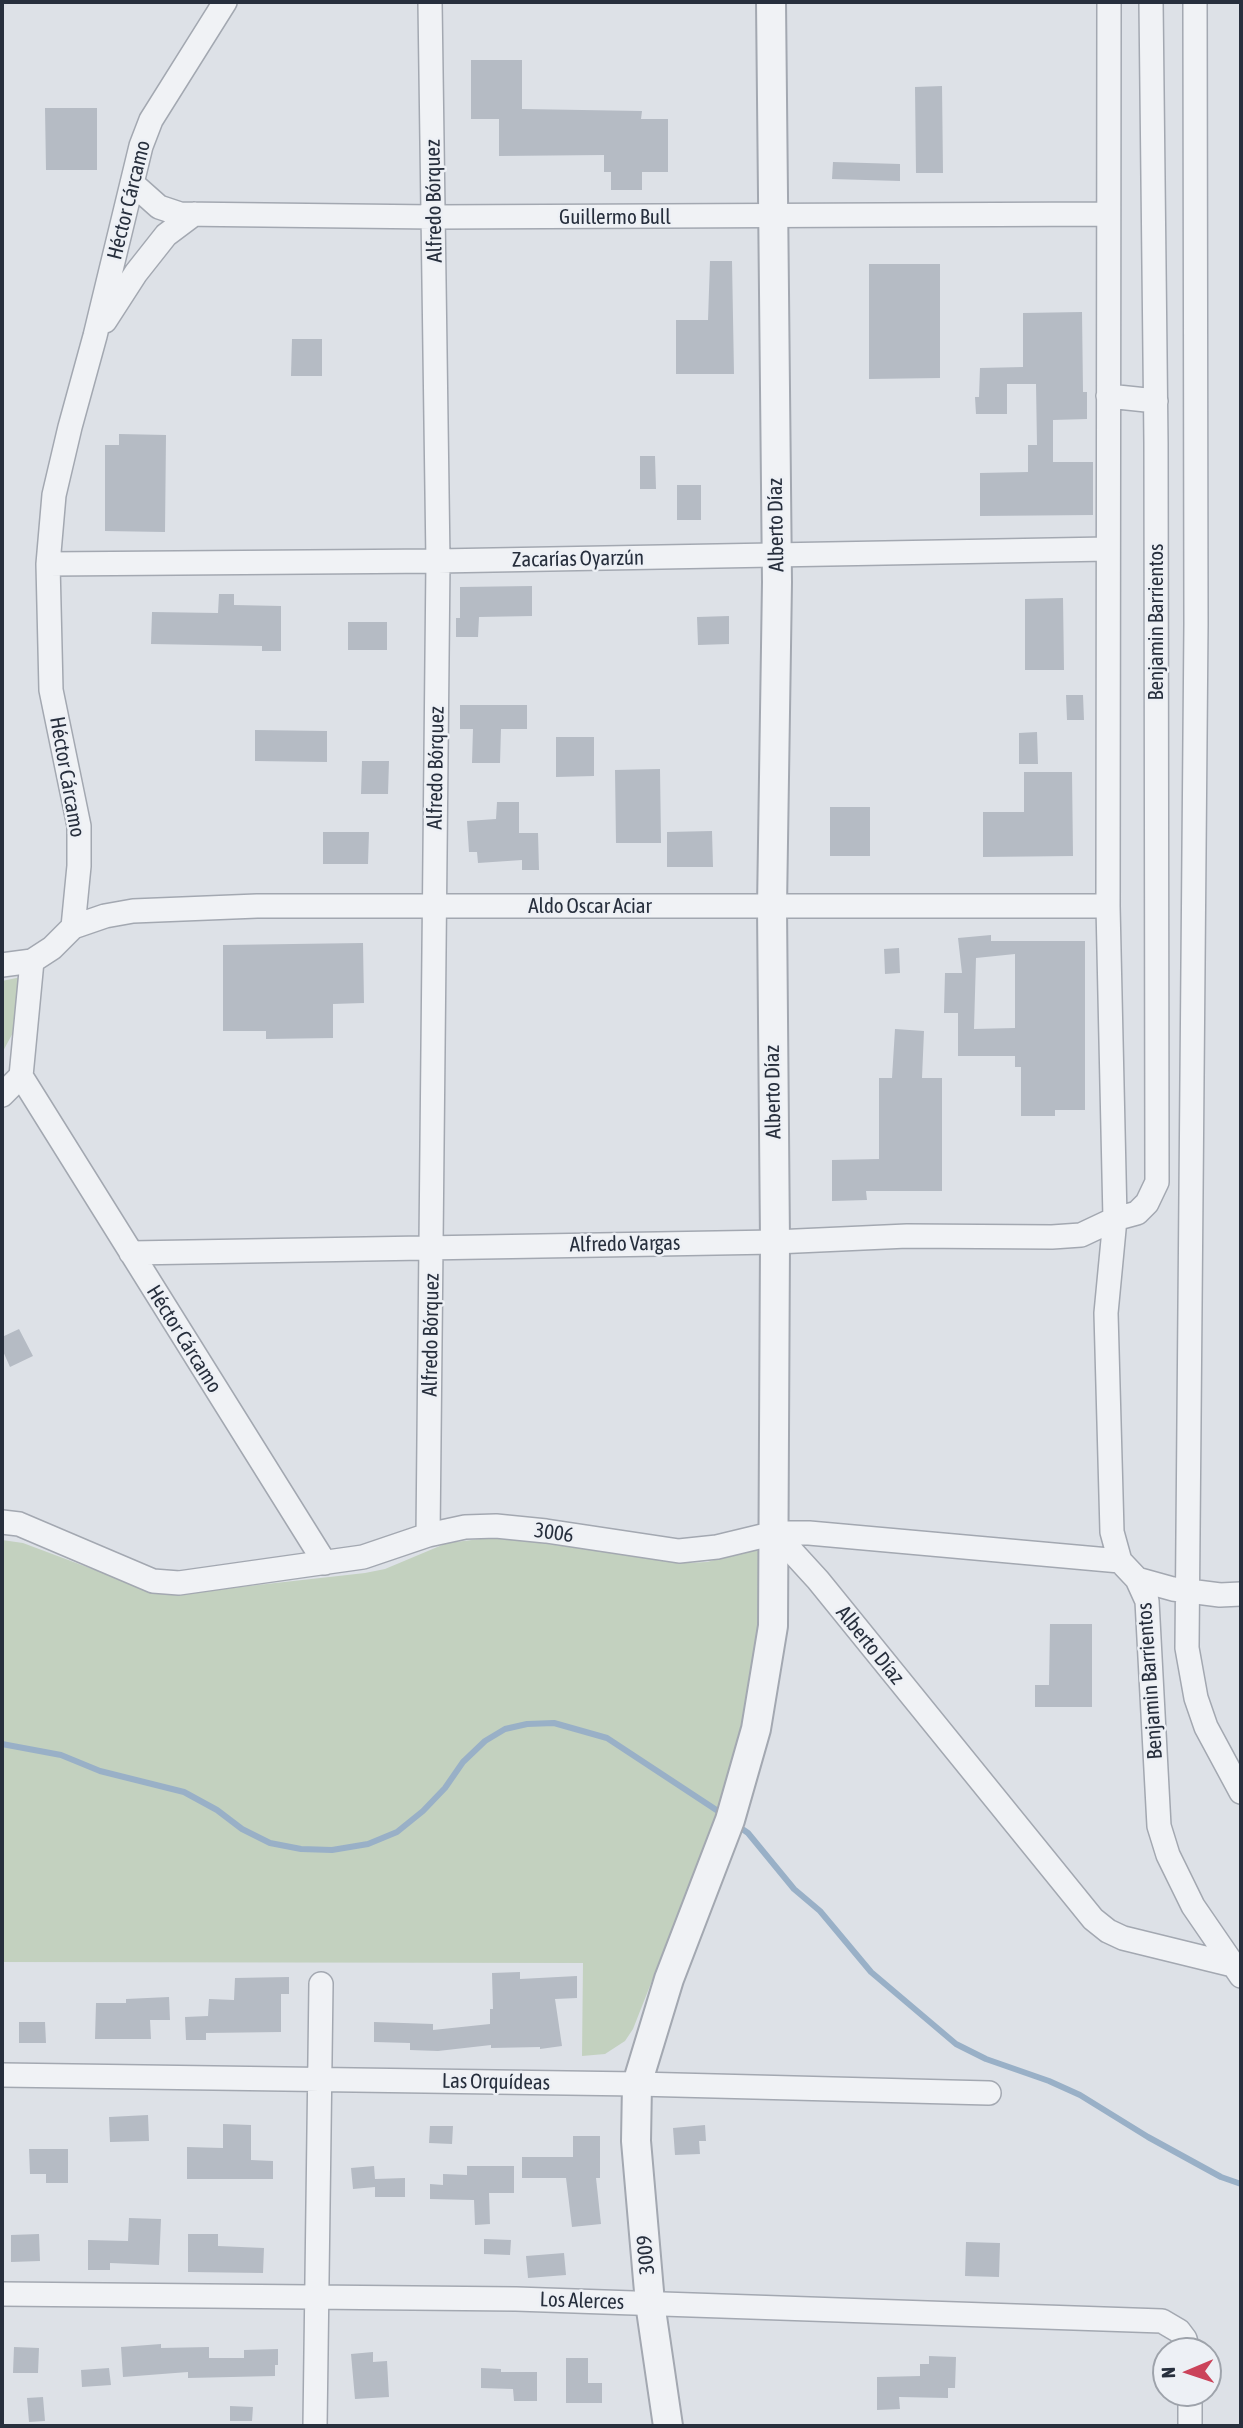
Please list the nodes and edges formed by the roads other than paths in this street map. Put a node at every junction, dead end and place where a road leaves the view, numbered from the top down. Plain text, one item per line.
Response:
1 (225, 2) edge
2 (430, 2) edge
3 (771, 2) edge
4 (1109, 2) edge
5 (1152, 2) edge
6 (1195, 2) edge
7 (132, 183) junction
8 (194, 214) junction
9 (1108, 214) junction
10 (434, 217) junction
11 (772, 217) junction
12 (95, 336) junction
13 (1108, 396) junction
14 (1156, 401) junction
15 (1108, 549) junction
16 (776, 555) junction
17 (438, 561) junction
18 (48, 564) junction
19 (434, 906) junction
20 (1108, 906) junction
21 (772, 907) junction
22 (74, 926) junction
23 (32, 961) junction
24 (2, 965) edge
25 (21, 1076) junction
26 (2, 1095) edge
27 (1115, 1219) junction
28 (775, 1241) junction
29 (432, 1248) junction
30 (131, 1253) junction
31 (2, 1522) edge
32 (775, 1533) junction
33 (428, 1535) junction
34 (1120, 1561) junction
35 (325, 1563) junction
36 (1138, 1579) junction
37 (1188, 1591) junction
38 (1241, 1594) edge
39 (1241, 1792) edge
40 (1237, 1970) edge
41 (321, 1984) dead end
42 (2, 2075) edge
43 (318, 2080) junction
44 (636, 2084) junction
45 (989, 2093) dead end
46 (2, 2294) edge
47 (316, 2297) junction
48 (650, 2304) junction
49 (1184, 2337) edge
50 (1190, 2407) edge
51 (316, 2426) edge
52 (668, 2426) edge
53 (1190, 2426) edge

1 - 7 street, Héctor Cárcamo
2 - 10 street, Alfredo Bórquez
3 - 11 street, Alberto Díaz
4 - 9 street
5 - 14 street, Benjamin Barrientos
6 - 37 street
7 - 8 street, Guillermo Bull
7 - 12 street, Héctor Cárcamo
8 - 10 street, Guillermo Bull
8 - 12 street
9 - 11 street, Guillermo Bull
9 - 13 street
10 - 11 street, Guillermo Bull
10 - 17 street, Alfredo Bórquez
11 - 16 street, Alberto Díaz
12 - 18 street, Héctor Cárcamo
13 - 14 street
13 - 15 street
14 - 27 street, Benjamin Barrientos
15 - 16 street, Zacarías Oyarzún
15 - 20 street
16 - 17 street, Zacarías Oyarzún
16 - 21 street, Alberto Díaz
17 - 18 street, Zacarías Oyarzún
17 - 19 street, Alfredo Bórquez
18 - 22 street, Héctor Cárcamo
19 - 21 street, Aldo Oscar Aciar
19 - 22 street, Aldo Oscar Aciar
19 - 29 street, Alfredo Bórquez
20 - 21 street, Aldo Oscar Aciar
20 - 27 street
21 - 28 street, Alberto Díaz
22 - 23 street
23 - 24 street
23 - 25 street
25 - 26 street
25 - 30 street, Héctor Cárcamo
27 - 28 street, Alfredo Vargas
27 - 34 street
28 - 29 street, Alfredo Vargas
28 - 32 street, Alberto Díaz
29 - 30 street, Alfredo Vargas
29 - 33 street, Alfredo Bórquez
30 - 35 street, Héctor Cárcamo
31 - 35 street, 3006
32 - 33 street, 3006
32 - 34 street, 3006
32 - 40 street, Alberto Díaz
32 - 44 street, 3009
33 - 35 street, 3006
34 - 36 street, Benjamin Barrientos
36 - 37 street
36 - 40 street, Benjamin Barrientos
37 - 38 street
37 - 39 street
41 - 43 street
42 - 43 street, Las Orquídeas
43 - 44 street, Las Orquídeas
43 - 47 street
44 - 45 street, Las Orquídeas
44 - 48 street, 3009
46 - 47 street, Los Alerces
47 - 48 street, Los Alerces
47 - 51 street
48 - 49 street, Los Alerces
48 - 52 street, 3009
50 - 53 street

